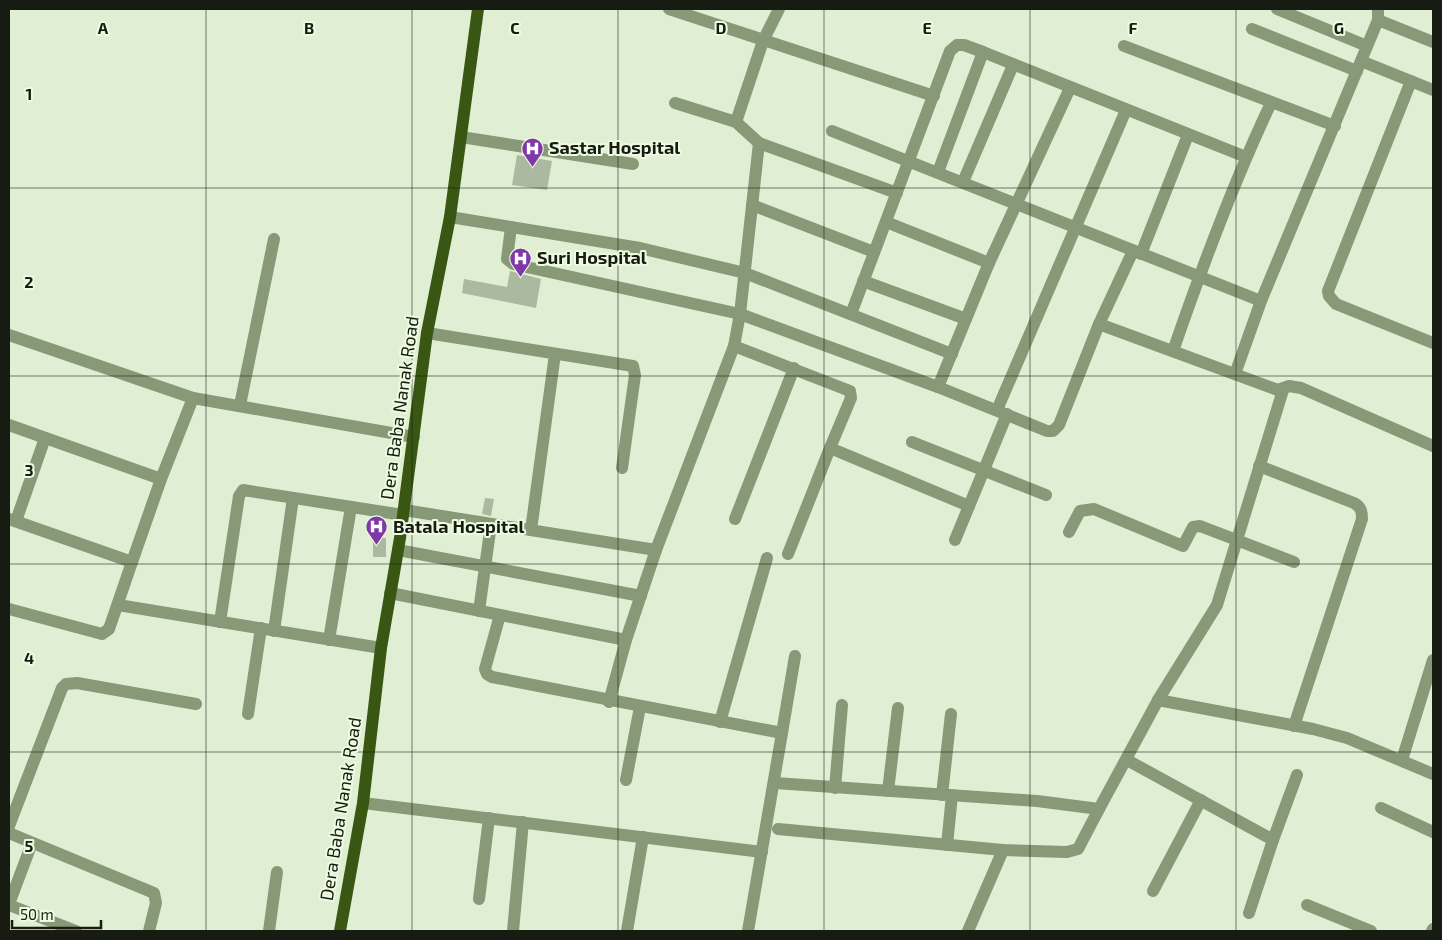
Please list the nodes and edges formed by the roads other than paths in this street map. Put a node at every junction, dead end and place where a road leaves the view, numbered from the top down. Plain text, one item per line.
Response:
1 (478, 9) edge
2 (669, 9) edge
3 (779, 9) edge
4 (1277, 9) edge
5 (1378, 14) edge
6 (1252, 29) dead end
7 (764, 41) junction
8 (1433, 42) edge
9 (1124, 46) dead end
10 (1367, 46) junction
11 (983, 52) junction
12 (1013, 65) junction
13 (1359, 66) junction
14 (1411, 81) junction
15 (1070, 88) junction
16 (1433, 90) edge
17 (934, 96) junction
18 (675, 103) dead end
19 (1272, 103) junction
20 (1126, 110) junction
21 (736, 122) junction
22 (1335, 126) junction
23 (832, 131) dead end
24 (1188, 135) junction
25 (460, 137) junction
26 (759, 143) junction
27 (1246, 156) junction
28 (908, 161) junction
29 (633, 164) dead end
30 (938, 172) junction
31 (963, 182) junction
32 (897, 193) junction
33 (1017, 204) junction
34 (752, 206) junction
35 (450, 217) junction
36 (886, 222) junction
37 (511, 227) junction
38 (1076, 230) junction
39 (274, 239) dead end
40 (874, 252) junction
41 (1137, 252) junction
42 (989, 263) junction
43 (745, 273) junction
44 (1199, 277) junction
45 (863, 281) junction
46 (1262, 301) junction
47 (740, 314) junction
48 (851, 314) junction
49 (966, 319) junction
50 (1099, 324) junction
51 (428, 334) junction
52 (9, 335) edge
53 (1433, 343) edge
54 (734, 346) junction
55 (1174, 351) junction
56 (555, 354) junction
57 (952, 354) junction
58 (794, 368) junction
59 (1235, 374) junction
60 (938, 387) junction
61 (1283, 390) junction
62 (193, 398) junction
63 (240, 406) junction
64 (1002, 412) junction
65 (9, 425) edge
66 (414, 437) junction
67 (45, 438) junction
68 (912, 442) dead end
69 (1433, 446) edge
70 (830, 448) junction
71 (1259, 466) junction
72 (622, 468) dead end
73 (984, 471) junction
74 (161, 479) junction
75 (1046, 495) dead end
76 (292, 498) junction
77 (969, 506) junction
78 (351, 507) junction
79 (403, 512) junction
80 (735, 519) dead end
81 (12, 520) edge
82 (491, 524) junction
83 (531, 530) junction
84 (1069, 532) dead end
85 (955, 540) dead end
86 (1236, 540) junction
87 (398, 550) junction
88 (656, 550) junction
89 (788, 554) dead end
90 (767, 558) dead end
91 (132, 562) junction
92 (1294, 562) dead end
93 (485, 566) junction
94 (390, 593) junction
95 (641, 596) junction
96 (118, 605) junction
97 (9, 609) edge
98 (479, 611) junction
99 (500, 615) junction
100 (220, 622) junction
101 (261, 628) junction
102 (274, 631) junction
103 (329, 640) junction
104 (626, 640) junction
105 (381, 648) junction
106 (795, 656) dead end
107 (1433, 660) edge
108 (1158, 700) junction
109 (609, 702) junction
110 (196, 704) dead end
111 (842, 705) dead end
112 (640, 707) junction
113 (898, 708) dead end
114 (248, 714) dead end
115 (951, 714) dead end
116 (720, 722) junction
117 (1294, 726) junction
118 (782, 733) junction
119 (1127, 760) junction
120 (1402, 760) junction
121 (1433, 774) edge
122 (1297, 775) dead end
123 (626, 780) dead end
124 (775, 783) junction
125 (835, 788) junction
126 (888, 791) junction
127 (947, 795) junction
128 (1201, 800) junction
129 (363, 803) junction
130 (1381, 808) dead end
131 (1100, 810) junction
132 (489, 818) junction
133 (523, 822) junction
134 (9, 826) edge
135 (778, 829) dead end
136 (1433, 832) edge
137 (9, 833) edge
138 (643, 837) junction
139 (1273, 840) junction
140 (32, 842) junction
141 (947, 845) junction
142 (1003, 850) junction
143 (762, 852) junction
144 (277, 872) dead end
145 (1153, 891) dead end
146 (479, 899) dead end
147 (9, 905) edge
148 (1307, 905) dead end
149 (1249, 913) dead end
150 (76, 931) edge
151 (149, 931) edge
152 (269, 931) edge
153 (340, 931) edge
154 (513, 931) edge
155 (627, 931) edge
156 (748, 931) edge
157 (968, 931) edge
158 (1371, 931) edge

1 - 25 main road, Dera Baba Nanak Road
2 - 7 street
3 - 7 street
4 - 10 street
5 - 8 street
5 - 10 street
6 - 13 street
7 - 17 street
7 - 21 street
9 - 19 street
10 - 13 street
11 - 12 street
11 - 17 street
11 - 30 street
12 - 15 street
12 - 31 street
13 - 14 street
13 - 22 street
14 - 16 street
14 - 53 street
15 - 20 street
15 - 33 street
17 - 28 street
18 - 21 street
19 - 22 street
19 - 27 street
20 - 24 street
20 - 38 street
21 - 26 street
22 - 46 street
23 - 28 street
24 - 27 street
24 - 41 street
25 - 29 street
25 - 35 main road, Dera Baba Nanak Road
26 - 32 street
26 - 34 street
27 - 44 street
28 - 30 street
28 - 32 street
30 - 31 street
31 - 33 street
32 - 36 street
33 - 38 street
33 - 42 street
34 - 40 street
34 - 43 street
35 - 37 street
35 - 51 main road, Dera Baba Nanak Road
36 - 40 street
36 - 42 street
37 - 43 street
37 - 47 street
38 - 41 street
38 - 64 street
39 - 63 street
40 - 45 street
41 - 44 street
41 - 50 street
42 - 49 street
43 - 47 street
43 - 48 street
44 - 46 street
44 - 55 street
45 - 48 street
45 - 49 street
46 - 59 street
47 - 54 street
47 - 60 street
48 - 57 street
49 - 57 street
50 - 55 street
50 - 64 street
51 - 56 street
51 - 66 main road, Dera Baba Nanak Road
52 - 62 street
54 - 58 street
54 - 88 street
55 - 59 street
56 - 72 street
56 - 83 street
57 - 60 street
58 - 70 street
58 - 80 street
59 - 61 street
60 - 64 street
61 - 69 street
61 - 71 street
62 - 63 street
62 - 74 street
63 - 66 street
64 - 73 street
65 - 67 street
66 - 79 main road, Dera Baba Nanak Road
67 - 74 street
67 - 81 street
68 - 73 street
70 - 77 street
70 - 89 street
71 - 86 street
71 - 117 street
73 - 75 street
73 - 77 street
74 - 91 street
76 - 78 street
76 - 100 street
76 - 102 street
77 - 85 street
78 - 79 street
78 - 103 street
79 - 82 street
79 - 87 main road, Dera Baba Nanak Road
81 - 91 street
82 - 83 street
82 - 93 street
83 - 88 street
84 - 86 street
86 - 92 street
86 - 108 street
87 - 93 street
87 - 94 main road, Dera Baba Nanak Road
88 - 95 street
90 - 116 street
91 - 96 street
93 - 95 street
93 - 98 street
94 - 98 street
94 - 105 main road, Dera Baba Nanak Road
95 - 104 street
96 - 97 street
96 - 100 street
98 - 99 street
99 - 104 street
99 - 109 street
100 - 101 street
101 - 102 street
101 - 114 street
102 - 103 street
103 - 105 street
104 - 109 street
105 - 129 main road, Dera Baba Nanak Road
106 - 118 street
107 - 120 street
108 - 117 street
108 - 119 street
109 - 112 street
110 - 134 street
111 - 125 street
112 - 116 street
112 - 123 street
113 - 126 street
115 - 127 street
116 - 118 street
117 - 120 street
118 - 124 street
119 - 128 street
119 - 131 street
120 - 121 street
122 - 139 street
124 - 125 street
124 - 143 street
125 - 126 street
126 - 127 street
127 - 131 street
127 - 141 street
128 - 139 street
128 - 145 street
129 - 132 street
129 - 153 main road, Dera Baba Nanak Road
130 - 136 street
131 - 142 street
132 - 133 street
132 - 146 street
133 - 138 street
133 - 154 street
135 - 141 street
137 - 140 street
138 - 143 street
138 - 155 street
139 - 149 street
140 - 147 street
140 - 151 street
141 - 142 street
142 - 157 street
143 - 156 street
144 - 152 street
147 - 150 street
148 - 158 street

